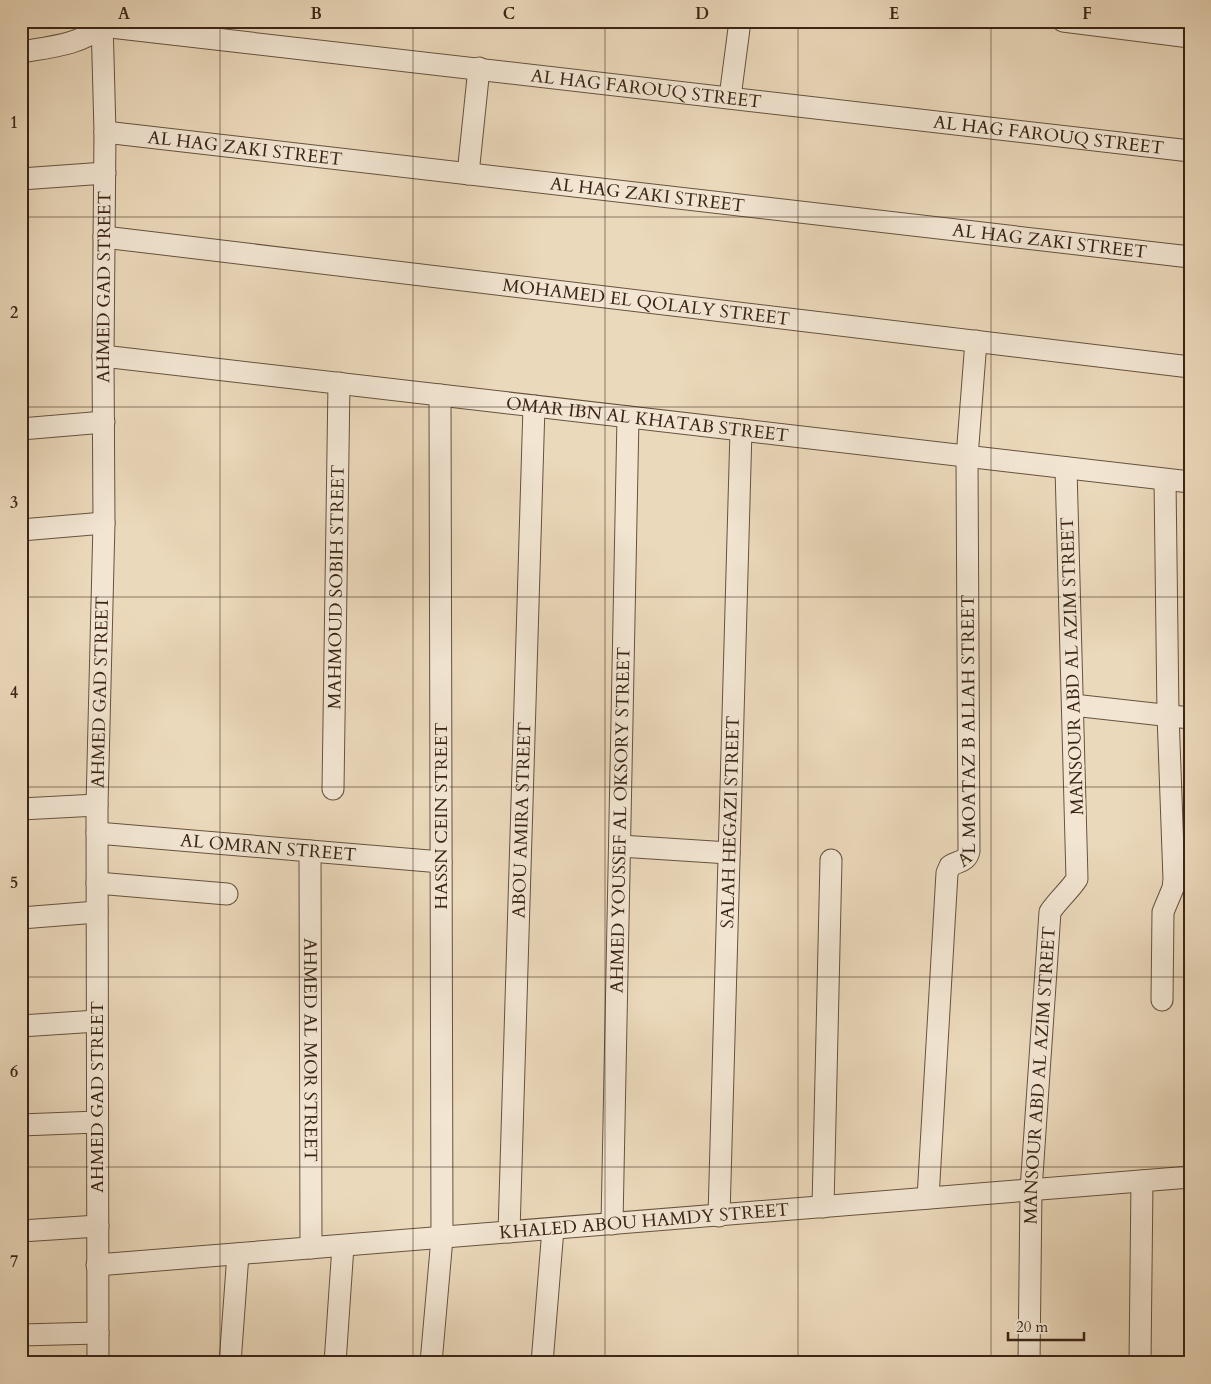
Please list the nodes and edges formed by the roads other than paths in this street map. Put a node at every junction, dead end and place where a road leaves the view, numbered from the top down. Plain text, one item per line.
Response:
1 (740, 21) edge
2 (1063, 21) edge
3 (102, 24) edge
4 (1190, 37) edge
5 (21, 52) edge
6 (479, 68) junction
7 (730, 98) junction
8 (105, 132) junction
9 (1190, 151) edge
10 (105, 173) junction
11 (468, 174) junction
12 (21, 179) edge
13 (104, 237) junction
14 (1190, 257) edge
15 (976, 342) junction
16 (103, 356) junction
17 (1190, 367) edge
18 (339, 383) junction
19 (440, 395) junction
20 (534, 406) junction
21 (628, 417) junction
22 (104, 422) junction
23 (21, 430) edge
24 (741, 430) junction
25 (967, 457) junction
26 (1066, 468) junction
27 (1165, 480) junction
28 (1190, 482) edge
29 (104, 524) junction
30 (21, 530) edge
31 (1073, 705) junction
32 (1168, 716) junction
33 (1190, 718) edge
34 (333, 789) dead end
35 (97, 805) junction
36 (21, 809) edge
37 (97, 833) junction
38 (620, 846) junction
39 (310, 851) junction
40 (729, 853) junction
41 (831, 860) dead end
42 (441, 862) junction
43 (97, 883) junction
44 (227, 894) dead end
45 (97, 912) junction
46 (21, 918) edge
47 (1162, 1000) dead end
48 (97, 1021) junction
49 (21, 1026) edge
50 (97, 1122) junction
51 (21, 1126) edge
52 (1190, 1178) edge
53 (1142, 1181) junction
54 (1031, 1190) junction
55 (928, 1198) junction
56 (823, 1207) junction
57 (718, 1216) junction
58 (612, 1224) junction
59 (98, 1226) junction
60 (553, 1229) junction
61 (21, 1231) edge
62 (509, 1232) junction
63 (442, 1238) junction
64 (343, 1246) junction
65 (311, 1248) junction
66 (238, 1254) junction
67 (97, 1266) junction
68 (98, 1333) junction
69 (21, 1335) edge
70 (98, 1363) edge
71 (230, 1363) edge
72 (335, 1363) edge
73 (432, 1363) edge
74 (542, 1363) edge
75 (1029, 1363) edge
76 (1140, 1363) edge

1 - 7 street
2 - 4 street
3 - 5 street
3 - 6 street, AL HAG FAROUQ STREET
3 - 8 street, AHMED GAD STREET
6 - 7 street, AL HAG FAROUQ STREET
6 - 11 street
7 - 9 street, AL HAG FAROUQ STREET
8 - 10 street, AHMED GAD STREET
8 - 11 street, AL HAG ZAKI STREET
10 - 12 street
10 - 13 street, AHMED GAD STREET
11 - 14 street, AL HAG ZAKI STREET
13 - 15 street, MOHAMED EL QOLALY STREET
13 - 16 street, AHMED GAD STREET
15 - 17 street, MOHAMED EL QOLALY STREET
15 - 25 street, AL MOATAZ B ALLAH STREET
16 - 18 street, OMAR IBN AL KHATAB STREET
16 - 22 street, AHMED GAD STREET
18 - 19 street, OMAR IBN AL KHATAB STREET
18 - 34 street, MAHMOUD SOBIH STREET
19 - 20 street, OMAR IBN AL KHATAB STREET
19 - 42 street, HASSN CEIN STREET
20 - 21 street, OMAR IBN AL KHATAB STREET
20 - 62 street, ABOU AMIRA STREET
21 - 24 street, OMAR IBN AL KHATAB STREET
21 - 38 street, AHMED YOUSSEF AL OKSORY STREET
22 - 23 street
22 - 29 street, AHMED GAD STREET
24 - 25 street, OMAR IBN AL KHATAB STREET
24 - 40 street, SALAH HEGAZI STREET
25 - 26 street, OMAR IBN AL KHATAB STREET
25 - 55 street, AL MOATAZ B ALLAH STREET
26 - 27 street, OMAR IBN AL KHATAB STREET
26 - 31 street, MANSOUR ABD AL AZIM STREET
27 - 28 street, OMAR IBN AL KHATAB STREET
27 - 32 street
29 - 30 street
29 - 35 street, AHMED GAD STREET
31 - 32 street
31 - 54 street, MANSOUR ABD AL AZIM STREET
32 - 33 street
32 - 47 street
35 - 36 street
35 - 37 street, AHMED GAD STREET
37 - 39 street, AL OMRAN STREET
37 - 43 street, AHMED GAD STREET
38 - 40 street
38 - 58 street, AHMED YOUSSEF AL OKSORY STREET
39 - 42 street, AL OMRAN STREET
39 - 65 street, AHMED AL MOR STREET
40 - 57 street, SALAH HEGAZI STREET
41 - 56 street
42 - 63 street, HASSN CEIN STREET
43 - 44 street
43 - 45 street, AHMED GAD STREET
45 - 46 street
45 - 48 street, AHMED GAD STREET
48 - 49 street
48 - 50 street, AHMED GAD STREET
50 - 51 street
50 - 59 street, AHMED GAD STREET
52 - 53 street, KHALED ABOU HAMDY STREET
53 - 54 street, KHALED ABOU HAMDY STREET
53 - 76 street
54 - 55 street, KHALED ABOU HAMDY STREET
54 - 75 street, MANSOUR ABD AL AZIM STREET
55 - 56 street, KHALED ABOU HAMDY STREET
56 - 57 street, KHALED ABOU HAMDY STREET
57 - 58 street, KHALED ABOU HAMDY STREET
58 - 60 street, KHALED ABOU HAMDY STREET
59 - 61 street
59 - 67 street, AHMED GAD STREET
60 - 62 street, KHALED ABOU HAMDY STREET
60 - 74 street
62 - 63 street, KHALED ABOU HAMDY STREET
63 - 64 street, KHALED ABOU HAMDY STREET
63 - 73 street, HASSN CEIN STREET
64 - 65 street, KHALED ABOU HAMDY STREET
64 - 72 street
65 - 66 street, KHALED ABOU HAMDY STREET
66 - 67 street, KHALED ABOU HAMDY STREET
66 - 71 street
67 - 68 street, AHMED GAD STREET
68 - 69 street
68 - 70 street, AHMED GAD STREET

